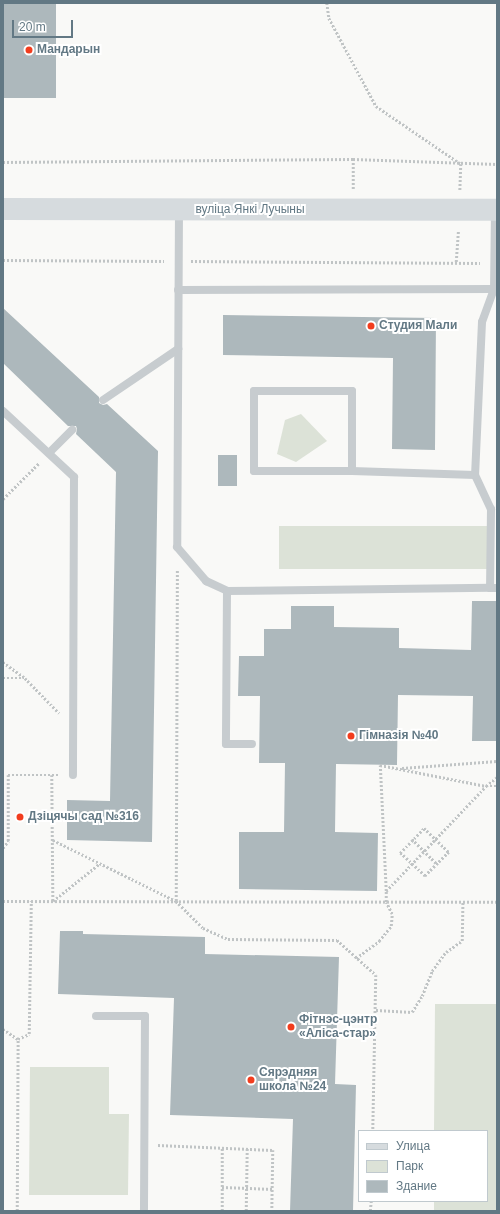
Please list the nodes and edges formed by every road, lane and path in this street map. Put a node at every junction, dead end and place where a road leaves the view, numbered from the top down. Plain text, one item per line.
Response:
1 (327, 3) edge
2 (353, 159) junction
3 (3, 162) edge
4 (461, 164) junction
5 (497, 164) edge
6 (3, 209) edge
7 (179, 209) junction
8 (352, 210) junction
9 (496, 210) edge
10 (3, 260) edge
11 (178, 261) junction
12 (494, 263) junction
13 (494, 289) junction
14 (178, 290) junction
15 (178, 349) junction
16 (103, 400) dead end
17 (3, 411) edge
18 (72, 430) dead end
19 (49, 453) junction
20 (352, 471) junction
21 (475, 476) junction
22 (3, 499) edge
23 (177, 547) junction
24 (493, 588) edge
25 (227, 591) junction
26 (3, 662) edge
27 (3, 678) edge
28 (25, 678) junction
29 (73, 727) junction
30 (252, 744) dead end
31 (497, 761) edge
32 (397, 768) junction
33 (52, 775) junction
34 (72, 775) joint
35 (497, 777) edge
36 (486, 786) junction
37 (497, 786) edge
38 (412, 839) junction
39 (435, 839) junction
40 (53, 840) junction
41 (3, 848) edge
42 (424, 851) junction
43 (99, 864) junction
44 (412, 864) junction
45 (437, 864) junction
46 (386, 891) junction
47 (3, 901) edge
48 (31, 901) junction
49 (53, 901) junction
50 (176, 901) junction
51 (386, 902) junction
52 (463, 902) junction
53 (497, 902) edge
54 (356, 958) junction
55 (376, 1010) junction
56 (96, 1016) dead end
57 (3, 1029) edge
58 (18, 1039) junction
59 (372, 1130) edge
60 (145, 1145) junction
61 (222, 1147) junction
62 (247, 1148) junction
63 (222, 1187) junction
64 (247, 1188) junction
65 (273, 1189) junction
66 (17, 1211) edge
67 (144, 1211) edge
68 (222, 1211) edge
69 (246, 1211) edge
70 (272, 1211) edge

1 - 4 path
2 - 3 path
2 - 4 path
2 - 8 path
4 - 5 path
6 - 7 main road, вуліца Янкі Лучыны
7 - 8 main road, вуліца Янкі Лучыны
7 - 11 lane
8 - 9 main road, вуліца Янкі Лучыны
9 - 12 lane
10 - 11 path
11 - 12 path
11 - 14 lane
12 - 13 lane
13 - 14 lane
13 - 21 lane
14 - 15 lane
15 - 16 lane
15 - 23 lane
17 - 19 lane
18 - 19 lane
19 - 22 path
19 - 29 lane
20 - 20 lane
20 - 21 lane
21 - 24 lane
23 - 25 lane
23 - 50 path
24 - 25 lane
25 - 30 lane
26 - 28 path
27 - 28 path
28 - 29 path
29 - 34 lane
31 - 32 path
32 - 36 path
32 - 46 path
33 - 34 path
33 - 40 path
33 - 41 path
35 - 36 path
36 - 37 path
36 - 39 path
38 - 39 path
38 - 42 path
38 - 44 path
39 - 42 path
39 - 45 path
40 - 43 path
40 - 49 path
42 - 44 path
42 - 45 path
43 - 49 path
43 - 50 path
44 - 45 path
44 - 46 path
46 - 51 path
47 - 48 path
48 - 49 path
48 - 58 path
49 - 50 path
50 - 51 path
50 - 54 path
51 - 52 path
51 - 54 path
52 - 53 path
52 - 55 path
54 - 55 path
55 - 59 path
56 - 60 lane
57 - 58 path
58 - 66 path
60 - 61 path
60 - 67 lane
61 - 62 path
61 - 63 path
62 - 64 path
62 - 65 path
63 - 64 path
63 - 68 path
64 - 65 path
64 - 69 path
65 - 70 path

